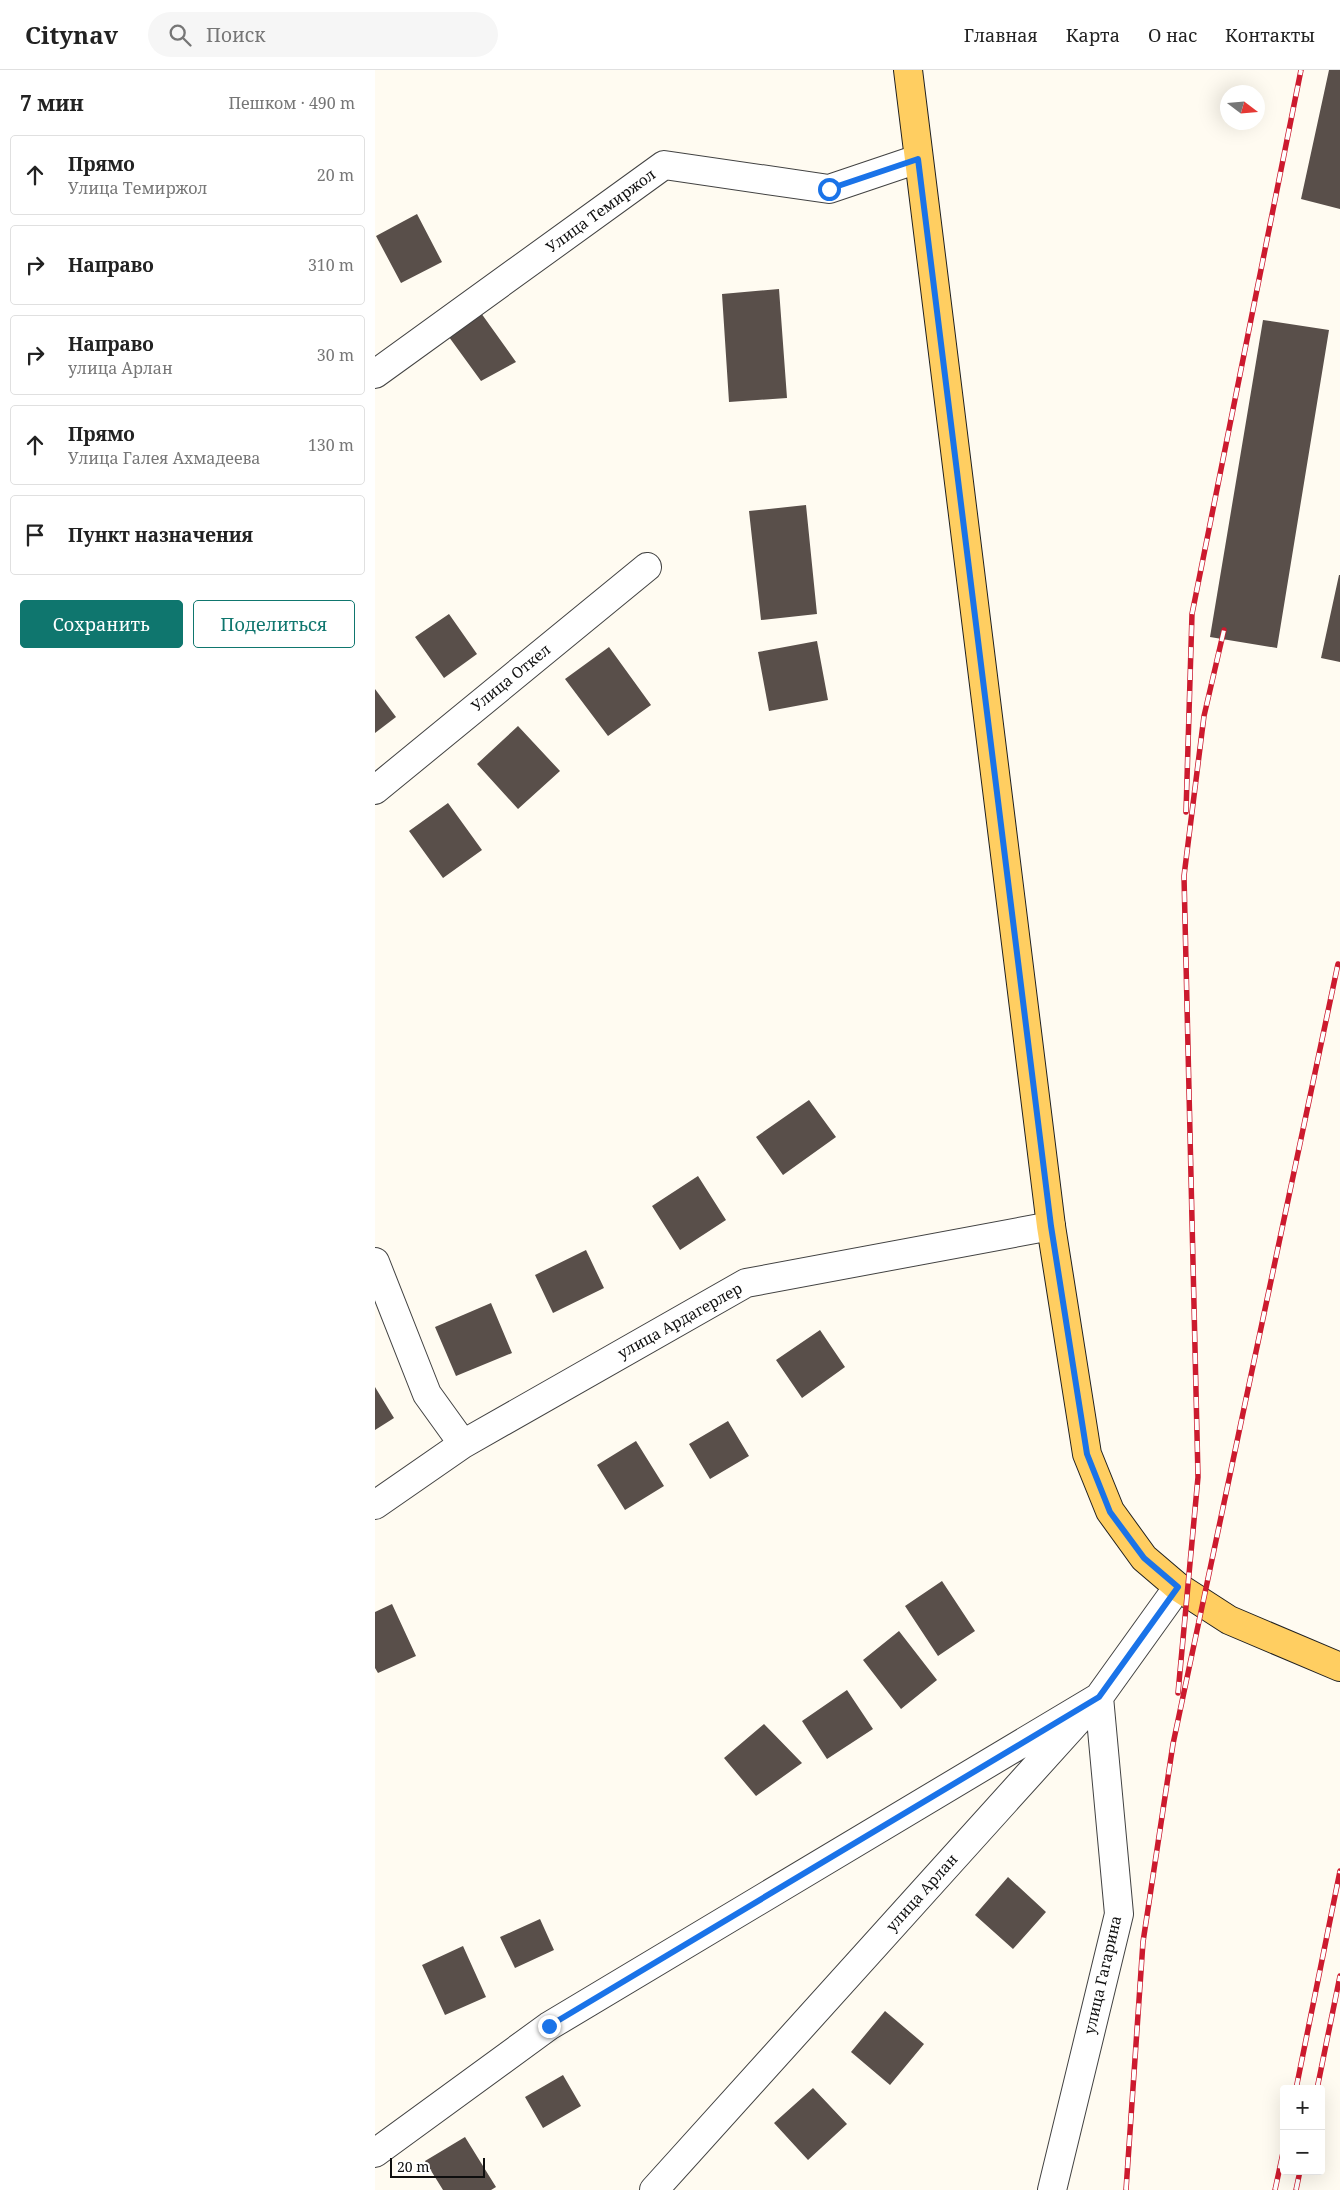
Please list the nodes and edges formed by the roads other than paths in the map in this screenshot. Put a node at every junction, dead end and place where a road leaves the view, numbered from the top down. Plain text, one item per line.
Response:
1 (907, 70) edge
2 (918, 159) junction
3 (375, 374) edge
4 (647, 567) dead end
5 (375, 790) edge
6 (1051, 1226) junction
7 (375, 1262) edge
8 (463, 1444) junction
9 (375, 1505) edge
10 (1178, 1587) junction
11 (1340, 1667) edge
12 (1099, 1697) junction
13 (375, 2153) edge
14 (654, 2190) edge
15 (1052, 2190) edge

1 - 2 main road
2 - 3 street, Улица Темиржол
2 - 6 main road
4 - 5 street, Улица Откел
6 - 8 street, улица Ардагерлер
6 - 10 main road
7 - 8 street
8 - 9 street, улица Ардагерлер
10 - 11 main road
10 - 12 street, улица Арлан
12 - 13 street
12 - 14 street, улица Арлан
12 - 15 street, улица Гагарина

